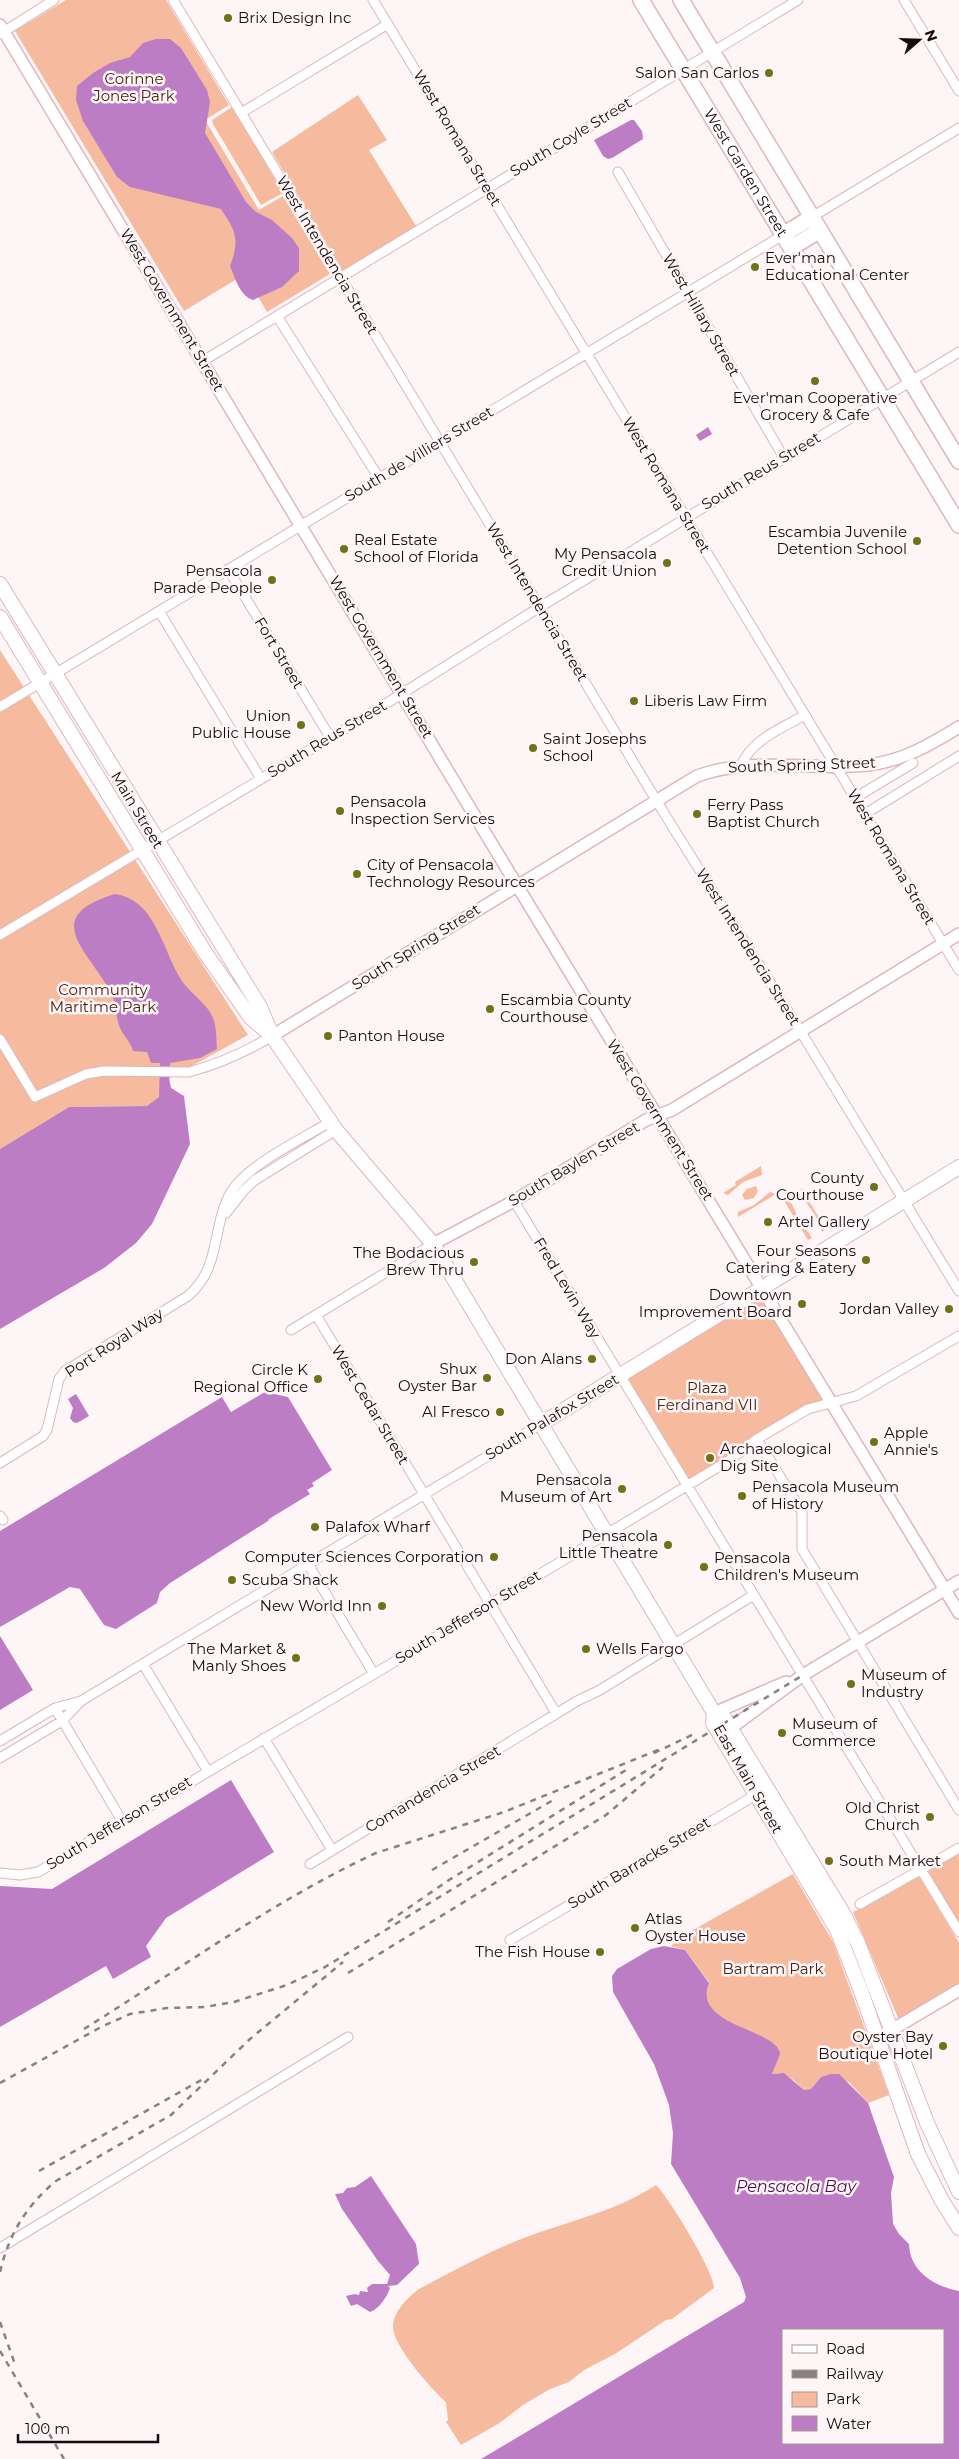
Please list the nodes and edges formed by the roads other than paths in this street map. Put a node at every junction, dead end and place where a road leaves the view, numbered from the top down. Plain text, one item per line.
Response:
1 (54, 0) edge
2 (174, 0) edge
3 (373, 0) edge
4 (641, 0) edge
5 (681, 0) edge
6 (798, 0) edge
7 (904, 0) edge
8 (388, 24) junction
9 (1, 30) edge
10 (712, 52) junction
11 (683, 70) junction
12 (959, 91) edge
13 (241, 113) junction
14 (959, 128) edge
15 (618, 172) dead end
16 (487, 188) junction
17 (812, 217) junction
18 (820, 230) junction
19 (787, 241) junction
20 (340, 277) junction
21 (688, 292) junction
22 (277, 316) junction
23 (959, 352) edge
24 (587, 353) junction
25 (203, 361) junction
26 (911, 381) junction
27 (882, 398) junction
28 (440, 442) junction
29 (784, 458) junction
30 (959, 461) edge
31 (379, 478) junction
32 (686, 517) junction
33 (302, 525) junction
34 (959, 525) edge
35 (228, 570) junction
36 (0, 584) edge
37 (540, 606) junction
38 (159, 611) junction
39 (0, 617) edge
40 (55, 674) junction
41 (40, 682) junction
42 (403, 692) junction
43 (0, 707) edge
44 (805, 715) junction
45 (959, 727) edge
46 (330, 737) junction
47 (959, 756) edge
48 (912, 758) junction
49 (741, 766) junction
50 (836, 766) junction
51 (923, 778) junction
52 (261, 779) junction
53 (855, 798) junction
54 (656, 800) junction
55 (865, 814) junction
56 (157, 842) junction
57 (143, 851) junction
58 (517, 885) junction
59 (959, 934) edge
60 (0, 935) edge
61 (943, 944) junction
62 (959, 970) edge
63 (802, 1032) junction
64 (272, 1036) junction
65 (0, 1039) edge
66 (658, 1115) junction
67 (333, 1126) junction
68 (959, 1167) edge
69 (261, 1170) junction
70 (242, 1177) junction
71 (249, 1186) junction
72 (514, 1201) junction
73 (905, 1201) junction
74 (225, 1213) junction
75 (433, 1244) junction
76 (763, 1290) junction
77 (959, 1291) edge
78 (316, 1315) junction
79 (291, 1330) dead end
80 (959, 1336) edge
81 (620, 1376) junction
82 (832, 1403) junction
83 (541, 1424) junction
84 (757, 1439) junction
85 (0, 1463) edge
86 (686, 1486) junction
87 (424, 1494) junction
88 (606, 1533) junction
89 (308, 1564) junction
90 (959, 1581) edge
91 (945, 1590) junction
92 (752, 1596) junction
93 (490, 1604) junction
94 (959, 1613) edge
95 (856, 1642) junction
96 (672, 1644) junction
97 (143, 1664) junction
98 (374, 1674) junction
99 (803, 1675) junction
100 (81, 1701) junction
101 (55, 1708) junction
102 (556, 1713) junction
103 (714, 1713) junction
104 (62, 1720) junction
105 (726, 1732) junction
106 (264, 1738) junction
107 (0, 1741) edge
108 (0, 1758) edge
109 (207, 1770) junction
110 (768, 1787) junction
111 (756, 1795) junction
112 (959, 1810) edge
113 (122, 1821) junction
114 (959, 1848) edge
115 (332, 1850) junction
116 (310, 1864) dead end
117 (921, 1870) junction
118 (0, 1873) edge
119 (860, 1904) dead end
120 (959, 1932) edge
121 (510, 1940) dead end
122 (959, 1990) edge
123 (892, 2030) junction
124 (348, 2037) dead end
125 (878, 2038) junction
126 (959, 2192) edge
127 (959, 2228) edge
128 (0, 2248) edge

1 - 9 street
2 - 13 street, West Intendencia Street
3 - 8 street, West Romana Street
4 - 11 main road, West Garden Street
5 - 10 main road
6 - 10 street, South Coyle Street
7 - 12 street
8 - 13 street
8 - 16 street, West Romana Street
9 - 25 street, West Government Street
10 - 11 street, South Coyle Street
10 - 17 main road
11 - 16 street, South Coyle Street
11 - 19 main road, West Garden Street
13 - 20 street, West Intendencia Street
14 - 17 street
15 - 21 street, West Hillary Street
16 - 20 street, South Coyle Street
16 - 24 street, West Romana Street
17 - 18 main road
17 - 19 main road
18 - 19 main road
18 - 26 main road
19 - 21 street, South de Villiers Street
19 - 27 main road, West Garden Street
20 - 22 street, South Coyle Street
20 - 28 street, West Intendencia Street
21 - 24 street, South de Villiers Street
21 - 29 street, West Hillary Street
22 - 25 street, South Coyle Street
22 - 31 street
23 - 26 street, South Reus Street
24 - 28 street, South de Villiers Street
24 - 32 street, West Romana Street
25 - 33 street, West Government Street
26 - 27 street, South Reus Street
26 - 30 main road
27 - 29 street, South Reus Street
27 - 34 main road, West Garden Street
28 - 31 street, South de Villiers Street
28 - 37 street, West Intendencia Street
29 - 32 street, South Reus Street
31 - 33 street, South de Villiers Street
32 - 37 street, South Reus Street
32 - 44 street, West Romana Street
33 - 35 street, South de Villiers Street
33 - 42 street, West Government Street
35 - 38 street, South de Villiers Street
35 - 46 street, Fort Street
36 - 40 main road, Main Street
37 - 42 street, South Reus Street
37 - 54 street, West Intendencia Street
38 - 40 street, South de Villiers Street
38 - 52 street
39 - 41 main road
40 - 41 street, South de Villiers Street
40 - 56 main road, Main Street
41 - 43 street, South de Villiers Street
41 - 57 main road
42 - 46 street, South Reus Street
42 - 58 street, West Government Street
44 - 49 street
44 - 50 street, West Romana Street
45 - 48 street, South Spring Street
46 - 52 street, South Reus Street
47 - 51 street
48 - 50 street, South Spring Street
48 - 51 street
48 - 53 street, South Spring Street
49 - 50 street, South Spring Street
49 - 54 street, South Spring Street
50 - 53 street, West Romana Street
51 - 55 street
52 - 56 street, South Reus Street
53 - 55 street, West Romana Street
54 - 58 street, South Spring Street
54 - 63 street, West Intendencia Street
55 - 61 street, West Romana Street
56 - 57 street, South Reus Street
56 - 64 main road, Main Street
57 - 60 street, South Reus Street
57 - 64 main road
58 - 64 street, South Spring Street
58 - 66 street, West Government Street
59 - 61 street, South Baylen Street
61 - 62 street, West Romana Street
61 - 63 street, South Baylen Street
63 - 66 street, South Baylen Street
63 - 73 street, West Intendencia Street
64 - 65 street, South Spring Street
64 - 67 main road, East Main Street
66 - 72 street, South Baylen Street
66 - 76 street, West Government Street
67 - 69 street, Port Royal Way
67 - 75 main road, East Main Street
68 - 73 main road, South Palafox Street
69 - 70 street, Port Royal Way
69 - 71 street, Port Royal Way
70 - 71 street
70 - 74 street, Port Royal Way
71 - 74 street, Port Royal Way
72 - 75 street, South Baylen Street
72 - 81 street, Fred Levin Way
73 - 76 main road, South Palafox Street
73 - 77 street, West Intendencia Street
74 - 85 street, Port Royal Way
75 - 78 street, South Baylen Street
75 - 83 main road, East Main Street
76 - 81 main road, South Palafox Street
76 - 82 street, West Government Street
78 - 79 street, South Baylen Street
78 - 87 street, West Cedar Street
80 - 82 street, South Jefferson Street
81 - 83 main road, South Palafox Street
81 - 86 street, Fred Levin Way
82 - 84 street, South Jefferson Street
82 - 91 street, West Government Street
83 - 87 street, South Palafox Street
83 - 88 main road, East Main Street
84 - 86 street, South Jefferson Street
84 - 95 street
86 - 88 street, South Jefferson Street
86 - 92 street, Fred Levin Way
87 - 89 street, South Palafox Street
87 - 93 street, West Cedar Street
88 - 93 street, South Jefferson Street
88 - 96 main road, East Main Street
89 - 97 street, South Palafox Street
89 - 98 street
90 - 91 street
91 - 94 street, West Government Street
91 - 95 street
92 - 96 street, Comandencia Street
92 - 99 street, Fred Levin Way
93 - 98 street, South Jefferson Street
93 - 102 street, West Cedar Street
95 - 99 street
95 - 112 street
96 - 102 street, Comandencia Street
96 - 103 main road, East Main Street
97 - 100 street, South Palafox Street
97 - 109 street
98 - 106 street, South Jefferson Street
99 - 103 street
99 - 105 street
99 - 117 street, Fred Levin Way
100 - 101 street, South Palafox Street
100 - 104 street, South Palafox Street
101 - 104 street
101 - 107 street, South Palafox Street
102 - 115 street, Comandencia Street
103 - 105 main road, East Main Street
104 - 108 street, South Palafox Street
104 - 113 street
105 - 110 main road, East Main Street
105 - 111 main road, East Main Street
106 - 109 street, South Jefferson Street
106 - 115 street
109 - 113 street, South Jefferson Street
110 - 111 street, South Barracks Street
110 - 123 main road, East Main Street
111 - 121 street, South Barracks Street
111 - 125 main road, East Main Street
113 - 118 street, South Jefferson Street
114 - 117 street
115 - 116 street, Comandencia Street
117 - 119 street
117 - 120 street, Fred Levin Way
122 - 123 street
123 - 125 street
123 - 126 main road, East Main Street
124 - 128 street
125 - 127 main road, East Main Street

